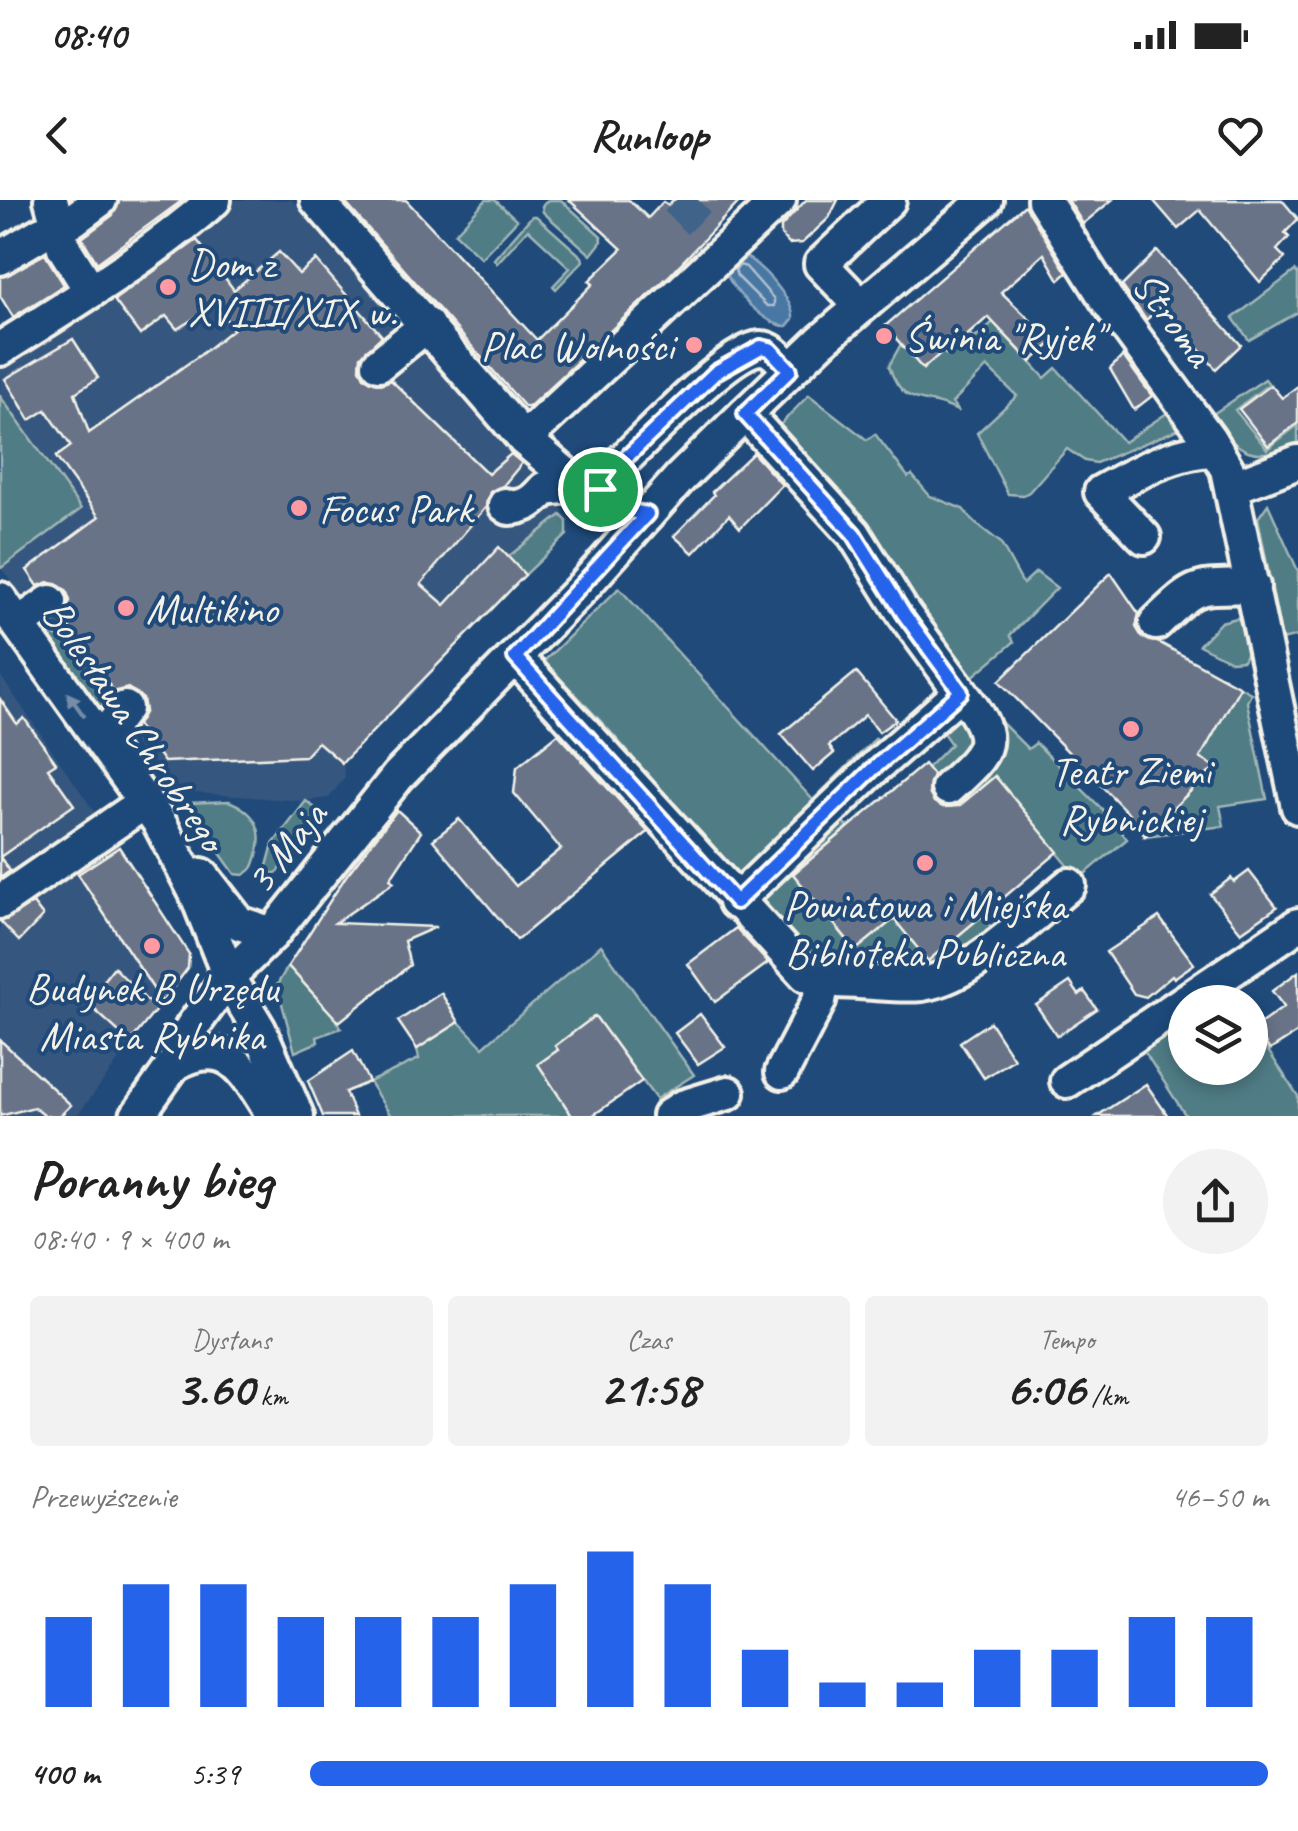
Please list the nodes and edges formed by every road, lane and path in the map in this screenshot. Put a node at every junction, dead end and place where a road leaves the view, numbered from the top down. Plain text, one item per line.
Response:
1 (100, 200) edge
2 (214, 200) edge
3 (317, 200) edge
4 (778, 200) edge
5 (889, 200) edge
6 (986, 200) edge
7 (1044, 200) edge
8 (51, 219) edge
9 (0, 258) edge
10 (91, 291) junction
11 (861, 306) junction
12 (427, 325) junction
13 (0, 349) edge
14 (378, 364) dead end
15 (790, 370) junction
16 (745, 414) junction
17 (524, 439) junction
18 (1216, 450) junction
19 (1298, 462) edge
20 (588, 487) junction
21 (1232, 487) junction
22 (647, 514) junction
23 (507, 515) dead end
24 (1144, 537) dead end
25 (1253, 586) junction
26 (50, 602) dead end
27 (9, 612) edge
28 (1156, 623) dead end
29 (519, 653) junction
30 (961, 692) junction
31 (125, 708) dead end
32 (101, 740) junction
33 (948, 788) dead end
34 (145, 802) junction
35 (1298, 806) edge
36 (170, 844) junction
37 (1069, 886) dead end
38 (0, 902) edge
39 (736, 902) junction
40 (1298, 926) edge
41 (272, 934) junction
42 (230, 975) junction
43 (822, 980) junction
44 (259, 1029) junction
45 (174, 1064) junction
46 (782, 1072) dead end
47 (1067, 1081) dead end
48 (728, 1094) dead end
49 (137, 1116) edge
50 (274, 1116) edge
51 (296, 1116) edge
52 (669, 1116) edge

1 - 8 street
2 - 10 street
3 - 12 street
4 - 17 street
5 - 11 street
6 - 11 street
7 - 18 street, Stroma
8 - 9 street
8 - 10 street
10 - 13 street
11 - 15 street
12 - 14 street
12 - 17 street
15 - 16 street
15 - 20 street
16 - 22 street
16 - 30 street
17 - 20 street
18 - 21 street, Stroma
18 - 24 street
19 - 21 street
20 - 22 street
20 - 23 street
21 - 25 street, Stroma
22 - 29 street
25 - 28 street
25 - 35 street, Stroma
26 - 27 street
32 -> 27 street, Bolesława Chrobrego
29 - 39 street
29 - 41 street, 3 Maja
30 - 33 street
30 - 39 street
31 - 32 street
32 - 34 street, Bolesława Chrobrego
34 - 36 street, Bolesława Chrobrego
34 - 38 street
36 - 41 street
36 - 42 street, Bolesława Chrobrego
37 - 43 street
39 - 43 street
40 - 47 street
41 - 42 street, 3 Maja
41 - 44 street
42 - 44 street, Bolesława Chrobrego
42 - 45 street, 3 Maja
43 - 46 street
44 - 51 street, Bolesława Chrobrego
45 - 49 street, 3 Maja
45 - 50 street
48 - 52 street

